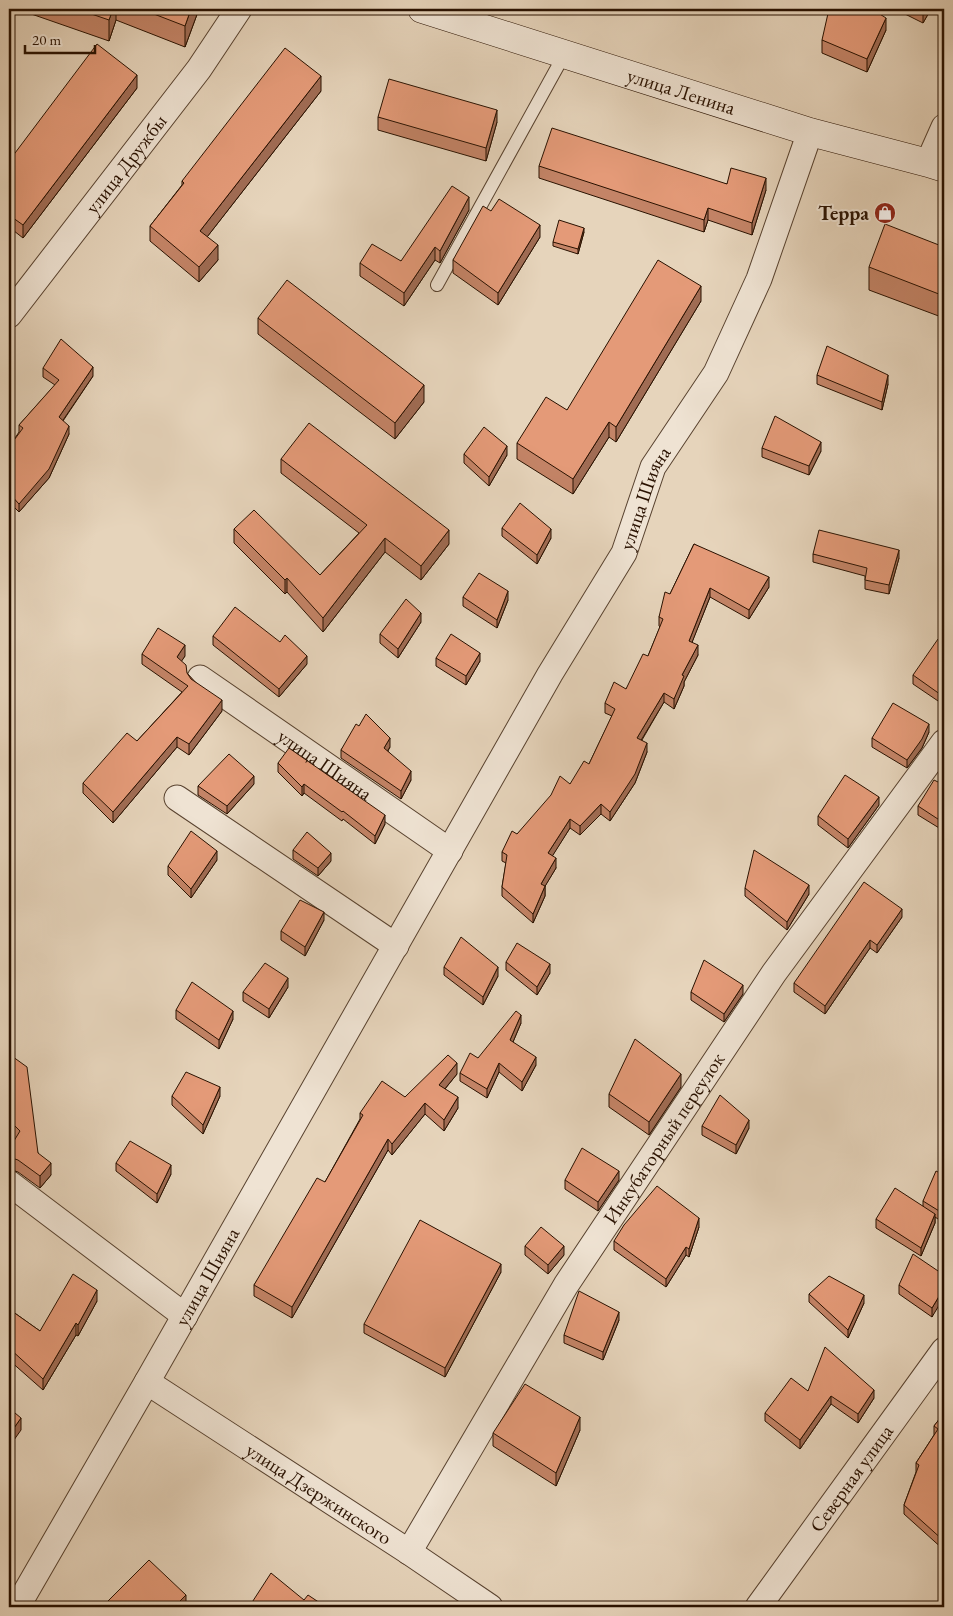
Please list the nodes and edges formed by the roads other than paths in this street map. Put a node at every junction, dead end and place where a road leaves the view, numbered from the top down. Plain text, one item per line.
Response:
1 (239, 9) edge
2 (426, 9) edge
3 (564, 54) junction
4 (944, 127) edge
5 (810, 132) junction
6 (936, 166) edge
7 (437, 285) dead end
8 (9, 315) edge
9 (200, 678) dead end
10 (944, 742) edge
11 (178, 798) dead end
12 (450, 851) junction
13 (396, 946) junction
14 (9, 1183) edge
15 (185, 1316) junction
16 (944, 1350) edge
17 (148, 1382) junction
18 (409, 1552) junction
19 (17, 1607) edge
20 (490, 1607) edge
21 (758, 1607) edge

1 - 8 street, улица Дружбы
2 - 3 main road, улица Ленина
3 - 5 main road, улица Ленина
3 - 7 lane
4 - 6 street
5 - 6 main road, улица Ленина
5 - 12 street, улица Шияна
9 - 12 street, улица Шияна
10 - 18 street, Инкубаторный переулок
11 - 13 street
12 - 13 street, улица Шияна
13 - 15 street, улица Шияна
14 - 15 street
15 - 17 street, улица Шияна
16 - 21 street, Северная улица
17 - 18 street, улица Дзержинского
17 - 19 street, улица Шияна
18 - 20 street, улица Дзержинского

